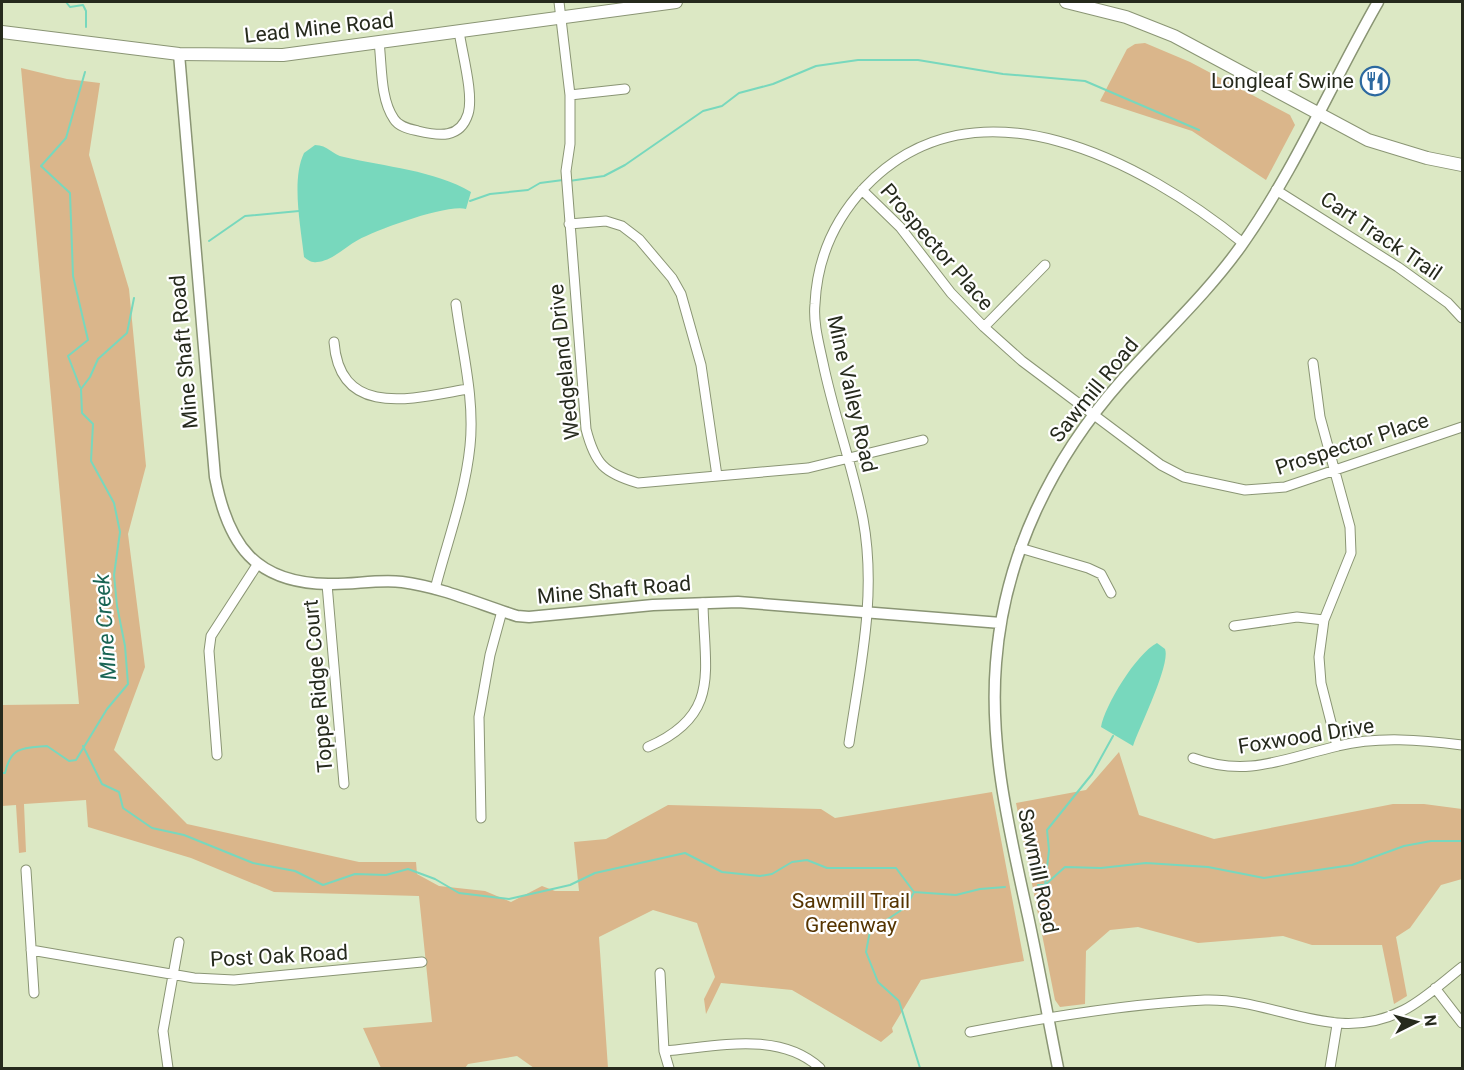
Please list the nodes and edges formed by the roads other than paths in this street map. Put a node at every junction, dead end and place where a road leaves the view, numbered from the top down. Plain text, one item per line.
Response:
1 (559, 2) edge
2 (676, 2) edge
3 (1066, 2) edge
4 (1378, 2) edge
5 (561, 16) junction
6 (2, 32) edge
7 (459, 32) junction
8 (379, 42) junction
9 (179, 54) junction
10 (625, 89) dead end
11 (570, 95) junction
12 (1318, 114) junction
13 (1462, 165) edge
14 (862, 190) junction
15 (1276, 190) junction
16 (569, 224) junction
17 (1243, 243) junction
18 (1045, 265) dead end
19 (456, 304) dead end
20 (1462, 318) edge
21 (984, 327) junction
22 (334, 342) dead end
23 (1312, 363) dead end
24 (468, 389) junction
25 (1094, 414) junction
26 (1462, 427) edge
27 (922, 440) dead end
28 (847, 459) junction
29 (1334, 473) junction
30 (717, 476) junction
31 (1020, 548) junction
32 (257, 566) junction
33 (327, 584) junction
34 (435, 589) junction
35 (1112, 592) dead end
36 (703, 603) junction
37 (502, 611) junction
38 (869, 612) junction
39 (1324, 620) junction
40 (1001, 623) junction
41 (1234, 626) dead end
42 (849, 743) dead end
43 (1462, 745) edge
44 (1337, 746) junction
45 (648, 747) dead end
46 (218, 756) dead end
47 (1193, 758) dead end
48 (344, 784) dead end
49 (481, 818) dead end
50 (26, 870) dead end
51 (179, 942) dead end
52 (31, 950) junction
53 (422, 962) dead end
54 (1462, 967) edge
55 (660, 973) dead end
56 (172, 975) junction
57 (1435, 988) junction
58 (34, 993) dead end
59 (1048, 1017) junction
60 (1462, 1023) edge
61 (1336, 1025) junction
62 (970, 1032) dead end
63 (664, 1051) junction
64 (168, 1068) edge
65 (669, 1068) edge
66 (820, 1068) edge
67 (1058, 1068) edge
68 (1330, 1068) edge

1 - 5 street, Wedgeland Drive
2 - 5 main road, Lead Mine Road
3 - 12 main road
4 - 12 street, Sawmill Road
5 - 7 main road, Lead Mine Road
5 - 11 street, Wedgeland Drive
6 - 9 main road, Lead Mine Road
7 - 8 main road, Lead Mine Road
7 - 8 street
8 - 9 main road, Lead Mine Road
9 - 32 street, Mine Shaft Road
10 - 11 street
11 - 16 street, Wedgeland Drive
12 - 13 main road
12 - 15 street, Sawmill Road
14 - 17 street, Mine Valley Road
14 - 21 street, Prospector Place
14 - 28 street, Mine Valley Road
15 - 17 street, Sawmill Road
15 - 20 street, Cart Track Trail
16 - 30 street
16 - 30 street, Wedgeland Drive
17 - 25 street, Sawmill Road
18 - 21 street
19 - 24 street
21 - 25 street, Prospector Place
22 - 24 street
23 - 29 street
24 - 34 street
25 - 29 street, Prospector Place
25 - 31 street, Sawmill Road
26 - 29 street, Prospector Place
27 - 28 street, Wedgeland Drive
28 - 30 street, Wedgeland Drive
28 - 38 street, Mine Valley Road
29 - 39 street
31 - 35 street
31 - 40 street, Sawmill Road
32 - 33 street, Mine Shaft Road
32 - 46 street
33 - 34 street, Mine Shaft Road
33 - 48 street, Toppe Ridge Court
34 - 37 street, Mine Shaft Road
36 - 37 street, Mine Shaft Road
36 - 38 street, Mine Shaft Road
36 - 45 street
37 - 49 street
38 - 40 street, Mine Shaft Road
38 - 42 street, Mine Valley Road
39 - 41 street
39 - 44 street
40 - 59 street, Sawmill Road
43 - 44 street, Foxwood Drive
44 - 47 street, Foxwood Drive
50 - 52 street
51 - 56 street
52 - 56 street, Post Oak Road
52 - 58 street
53 - 56 street, Post Oak Road
54 - 57 street
55 - 63 street
56 - 64 street
57 - 60 street
57 - 61 street
59 - 61 street
59 - 62 street
59 - 67 street, Sawmill Road
61 - 68 street
63 - 65 street
63 - 66 street

